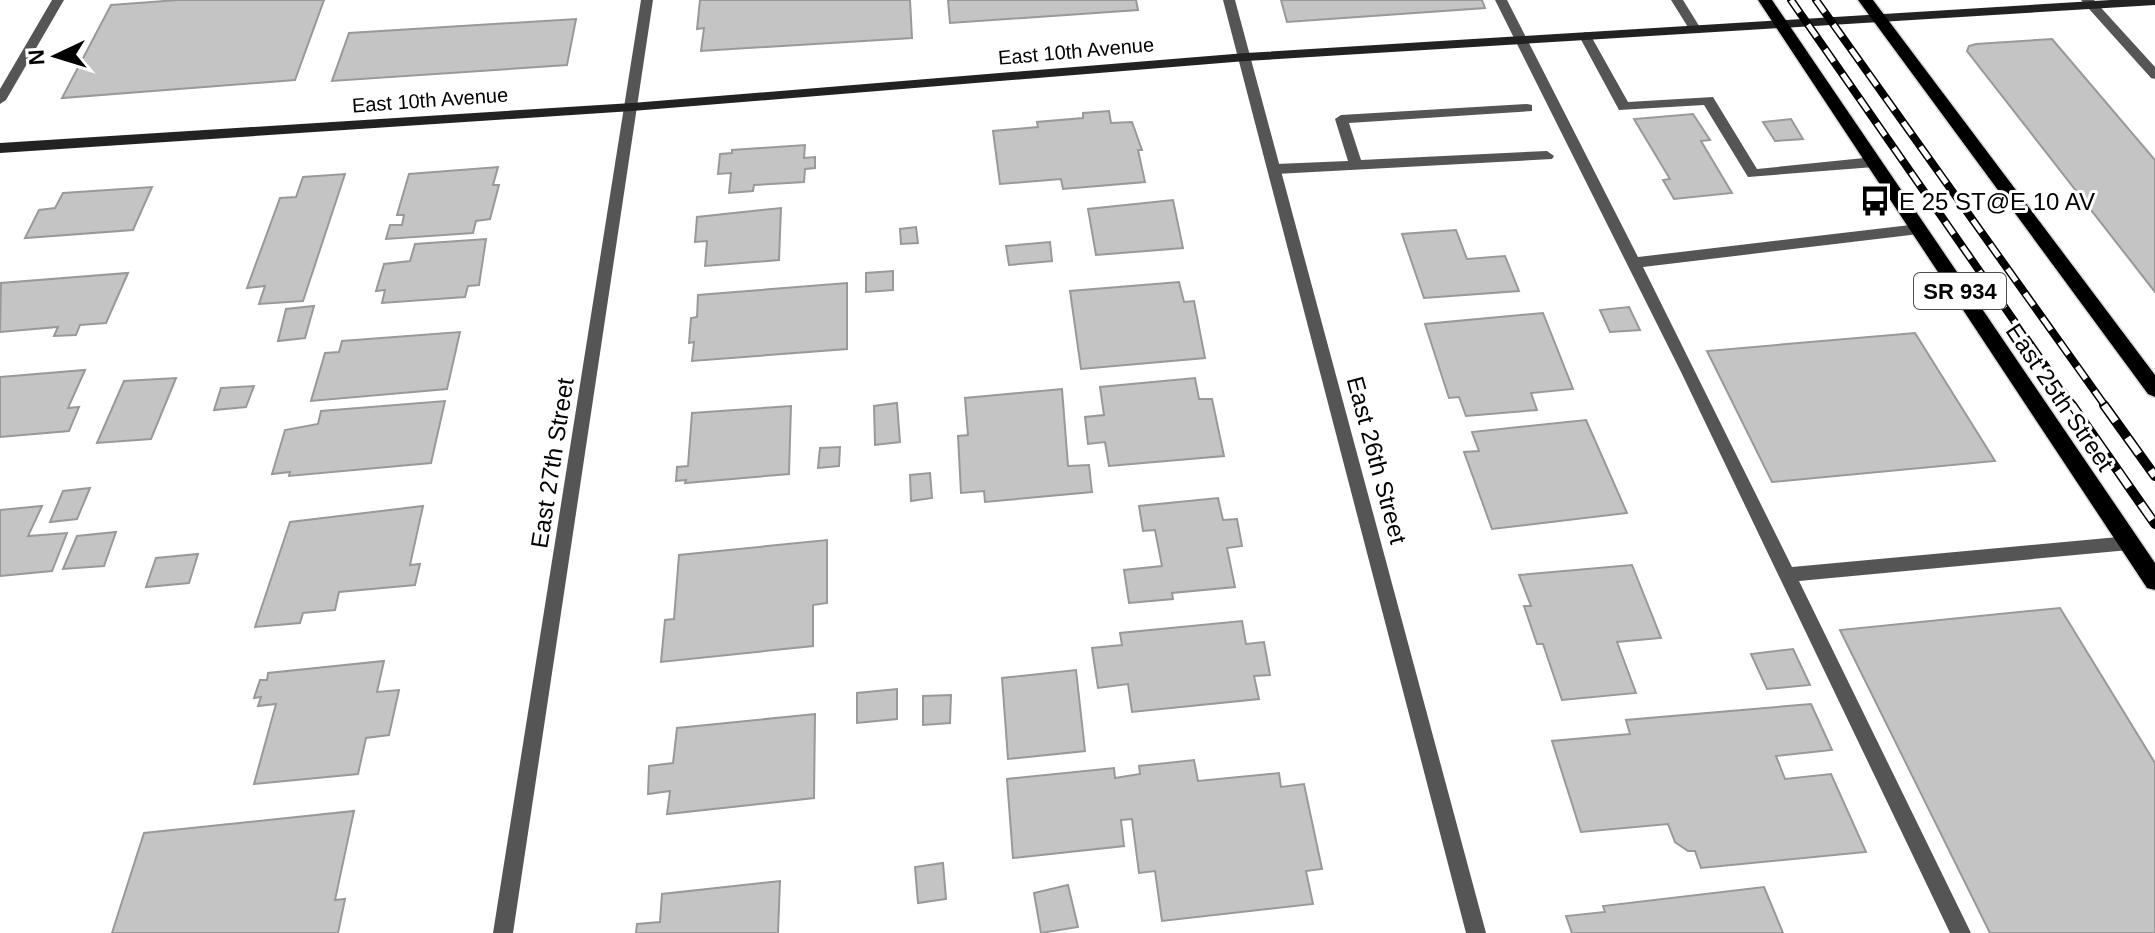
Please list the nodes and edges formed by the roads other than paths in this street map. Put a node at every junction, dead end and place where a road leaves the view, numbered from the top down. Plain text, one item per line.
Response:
1 (58, 0) edge
2 (647, 0) edge
3 (1229, 0) edge
4 (1501, 0) edge
5 (1677, 0) edge
6 (1765, 0) edge
7 (1865, 0) edge
8 (2155, 1) edge
9 (2089, 2) edge
10 (1879, 18) junction
11 (1781, 24) junction
12 (1695, 29) junction
13 (1585, 36) junction
14 (1521, 40) junction
15 (1246, 57) junction
16 (2155, 75) edge
17 (0, 100) edge
18 (632, 107) junction
19 (1527, 108) dead end
20 (0, 148) edge
21 (1547, 156) dead end
22 (1874, 162) junction
23 (1356, 165) junction
24 (1276, 169) junction
25 (1919, 229) junction
26 (1635, 263) junction
27 (2155, 389) edge
28 (2129, 543) junction
29 (1788, 575) junction
30 (2155, 581) edge
31 (503, 933) edge
32 (1476, 933) edge
33 (1961, 933) edge

1 - 17 street
2 - 18 street, East 27th Street
3 - 15 street, East 26th Street
4 - 14 street
5 - 12 street
6 - 11 main road, East 25th Street / SR 934
7 - 10 main road
8 - 9 street, East 10th Avenue
9 - 10 street, East 10th Avenue
9 - 16 street
10 - 11 street, East 10th Avenue
10 - 27 main road
11 - 12 street, East 10th Avenue
11 - 22 main road, East 25th Street / SR 934
12 - 13 street, East 10th Avenue
13 - 14 street, East 10th Avenue
13 - 22 street
14 - 15 street, East 10th Avenue
14 - 26 street
15 - 18 street, East 10th Avenue
15 - 24 street, East 26th Street
18 - 20 street, East 10th Avenue
18 - 31 street, East 27th Street
19 - 23 street
21 - 23 street
22 - 25 main road, East 25th Street / SR 934
23 - 24 street
24 - 32 street, East 26th Street
25 - 26 street
25 - 28 main road, East 25th Street / SR 934
26 - 29 street
28 - 29 street
28 - 30 main road, East 25th Street / SR 934
29 - 33 street

